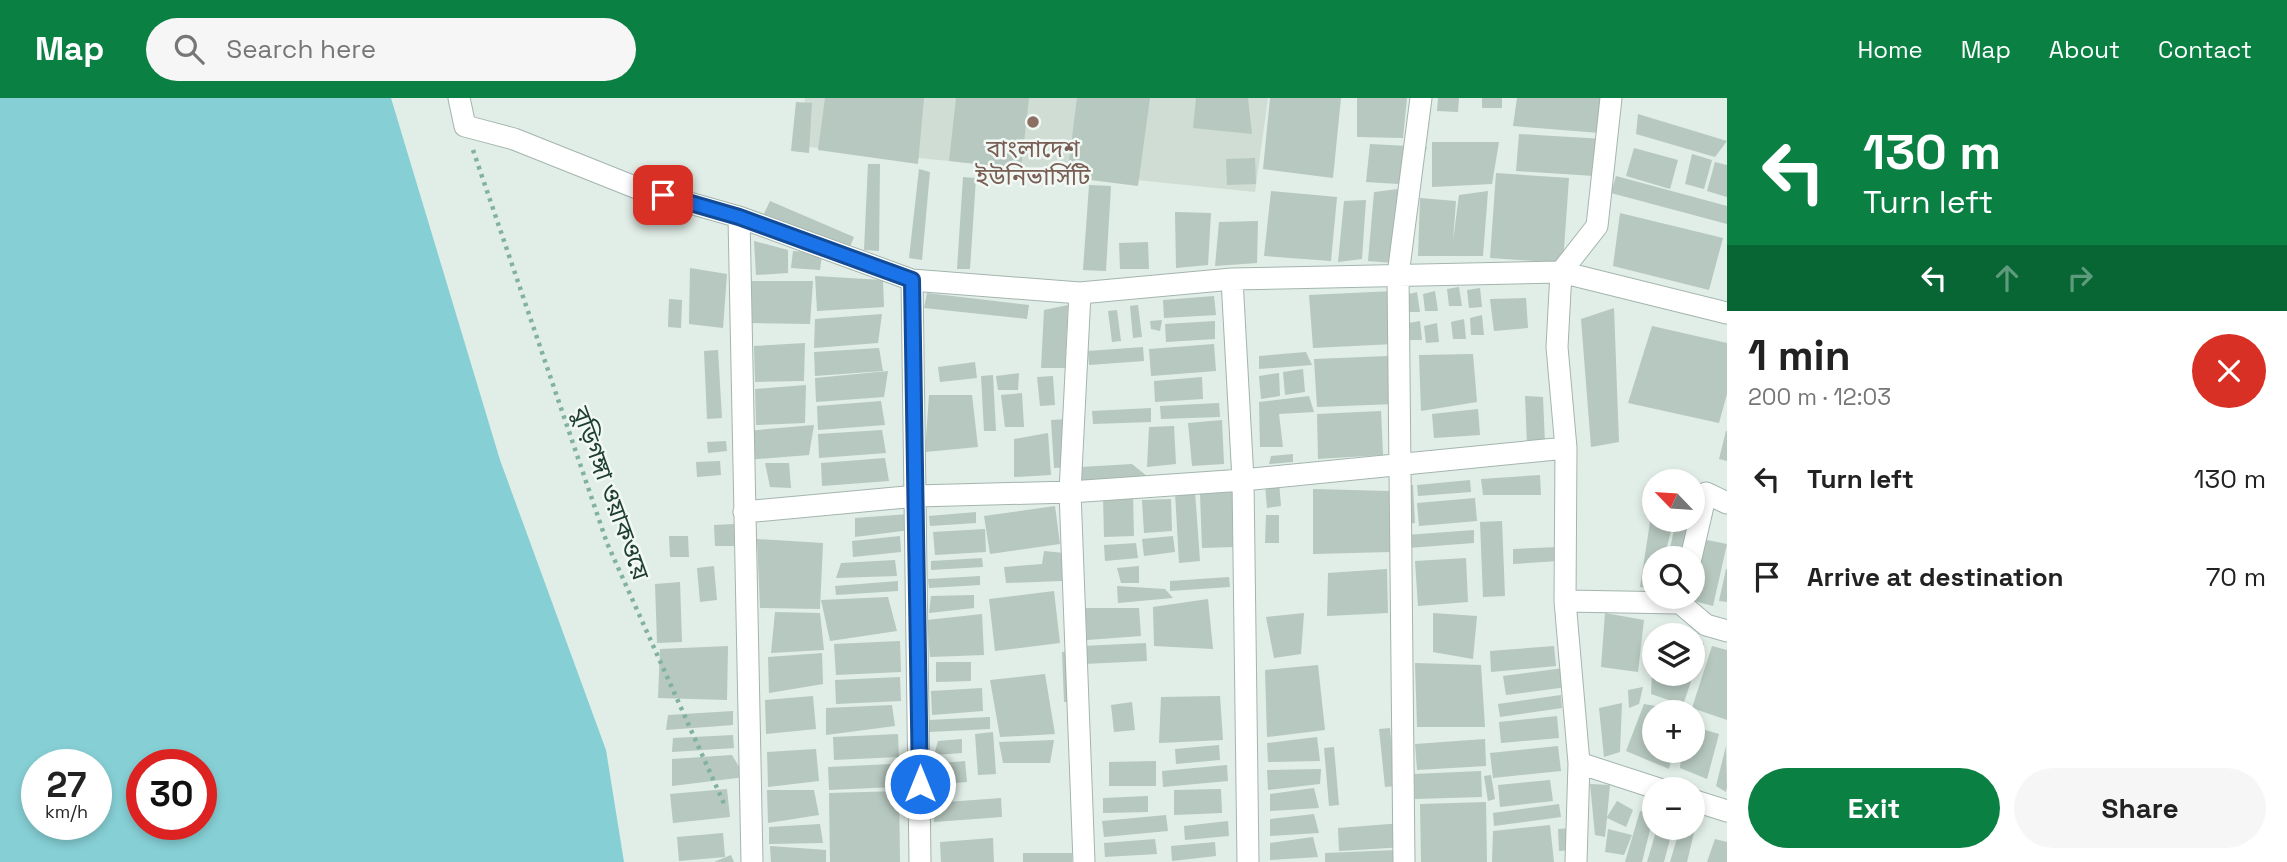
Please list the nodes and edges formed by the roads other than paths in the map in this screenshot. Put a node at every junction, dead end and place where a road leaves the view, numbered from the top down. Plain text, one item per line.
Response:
1 (459, 98) edge
2 (1421, 98) edge
3 (1611, 98) edge
4 (739, 217) junction
5 (1561, 272) junction
6 (1398, 275) junction
7 (1233, 279) junction
8 (912, 280) junction
9 (1080, 293) junction
10 (1727, 313) edge
11 (1566, 448) junction
12 (1400, 463) junction
13 (1243, 480) junction
14 (1070, 492) junction
15 (917, 496) junction
16 (1727, 503) edge
17 (744, 512) junction
18 (1693, 546) edge
19 (1642, 600) edge
20 (1565, 601) junction
21 (1690, 609) edge
22 (1727, 631) edge
23 (1579, 764) junction
24 (1642, 784) edge
25 (1705, 804) edge
26 (1727, 811) edge
27 (752, 862) edge
28 (920, 862) edge
29 (1084, 862) edge
30 (1248, 862) edge
31 (1404, 862) edge
32 (1576, 862) edge

1 - 4 street
2 - 6 street
3 - 5 street
4 - 8 street
4 - 17 street
5 - 6 street
5 - 10 street
5 - 11 street
6 - 7 street
6 - 12 street
7 - 9 street
7 - 13 street
8 - 9 street
8 - 15 street
9 - 14 street
11 - 12 street
11 - 20 street
12 - 13 street
12 - 31 street
13 - 14 street
13 - 30 street
14 - 15 street
14 - 29 street
15 - 17 street
15 - 28 street
16 - 18 street
17 - 27 street
19 - 20 street
20 - 23 street
21 - 22 street
23 - 24 street
23 - 32 street
25 - 26 street

